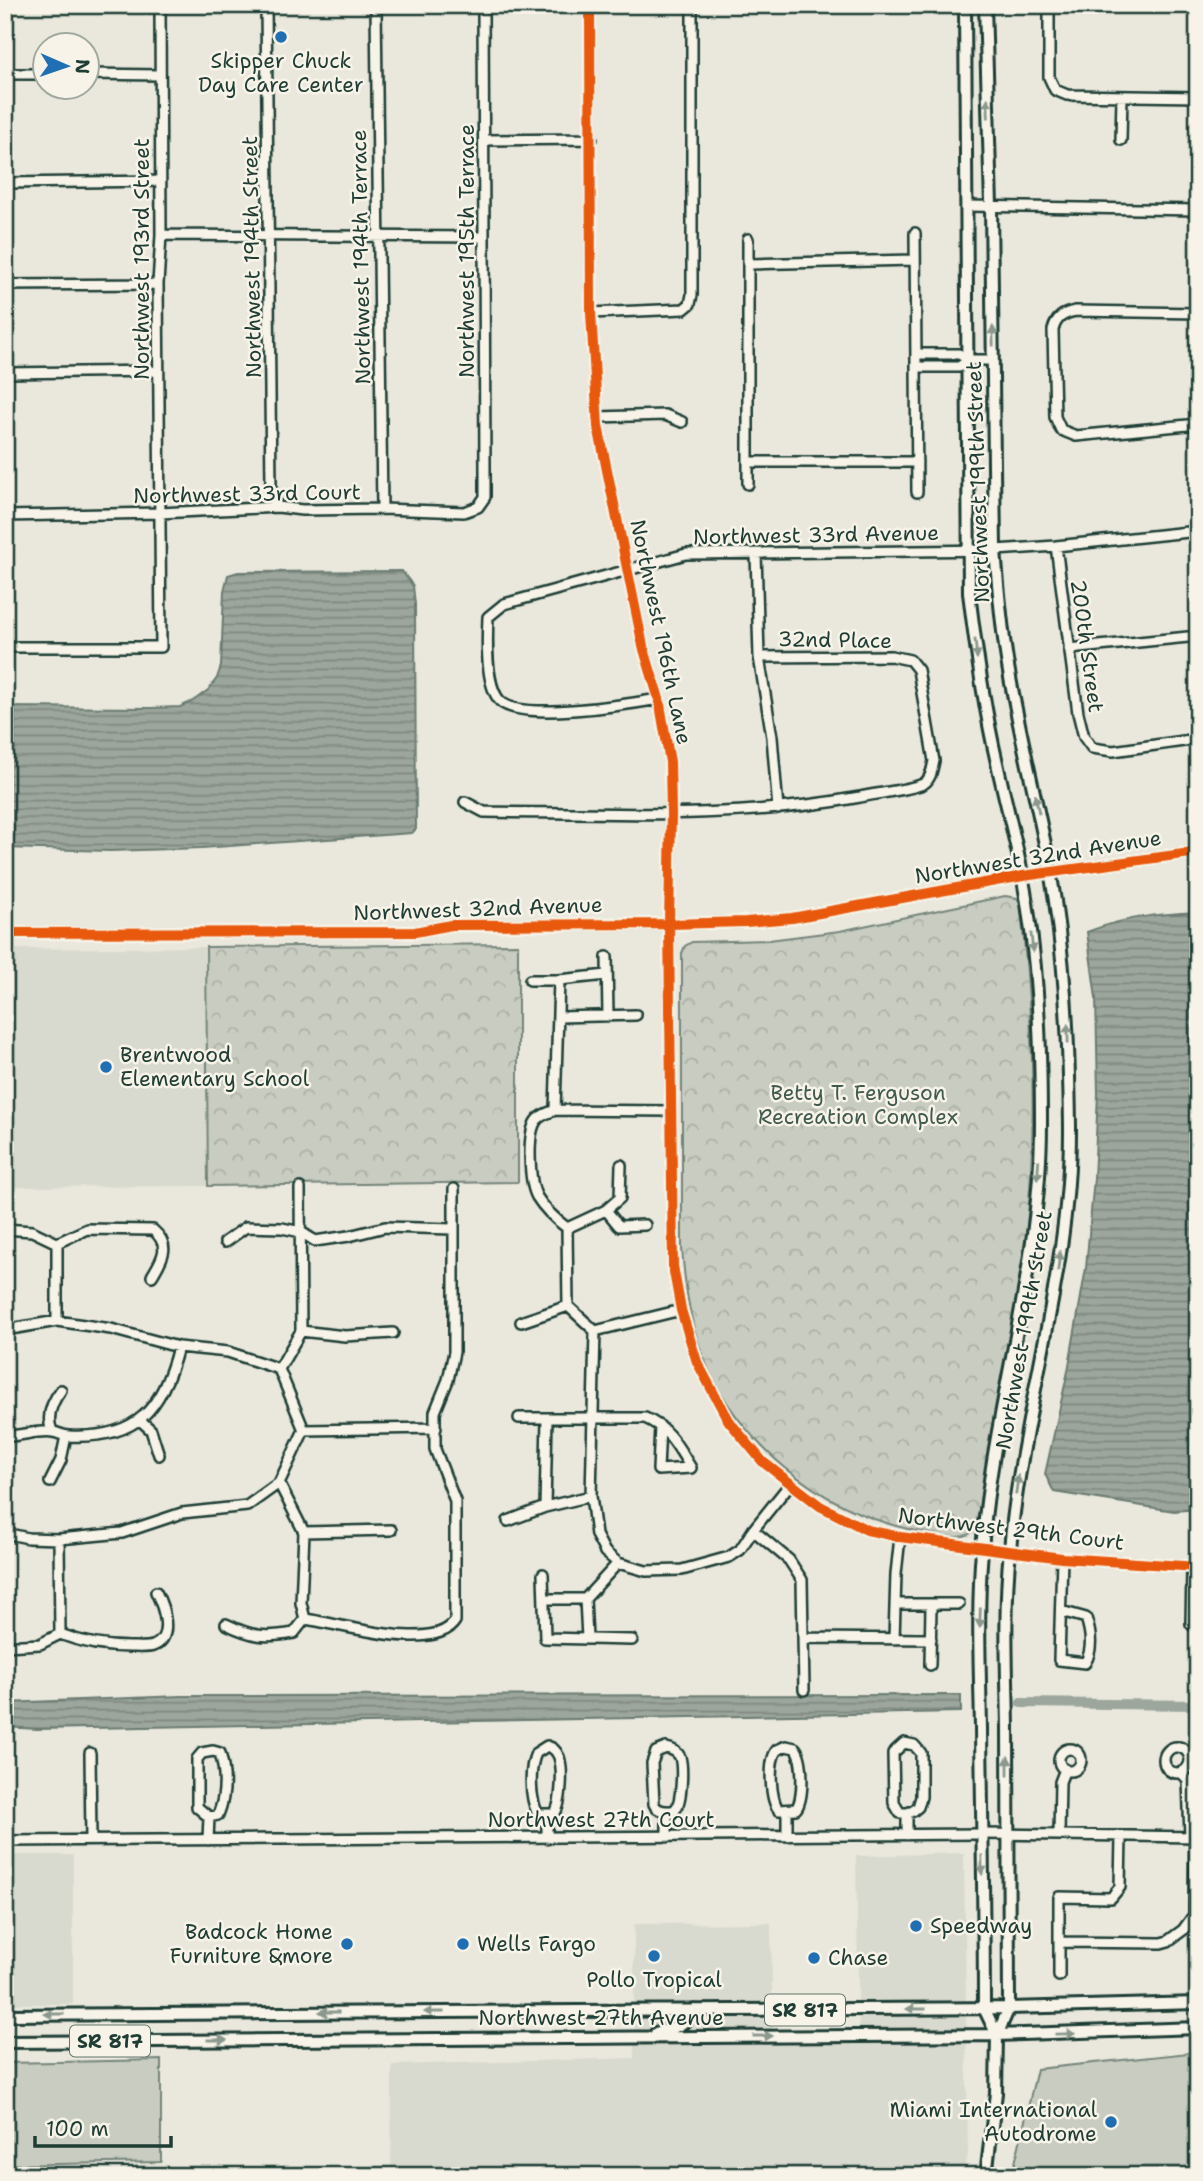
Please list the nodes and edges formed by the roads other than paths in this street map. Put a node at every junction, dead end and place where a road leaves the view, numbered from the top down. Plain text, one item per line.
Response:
1 (160, 5) edge
2 (266, 5) edge
3 (376, 5) edge
4 (483, 5) edge
5 (590, 5) edge
6 (692, 5) edge
7 (965, 5) edge
8 (985, 5) edge
9 (1049, 5) edge
10 (5, 74) edge
11 (32, 74) edge
12 (102, 74) edge
13 (160, 75) junction
14 (1122, 96) junction
15 (1198, 97) edge
16 (592, 139) junction
17 (485, 140) junction
18 (1121, 140) dead end
19 (160, 181) junction
20 (5, 183) edge
21 (967, 206) junction
22 (990, 206) junction
23 (1198, 210) edge
24 (915, 233) dead end
25 (161, 235) junction
26 (270, 236) junction
27 (378, 237) junction
28 (484, 237) junction
29 (748, 239) dead end
30 (914, 260) junction
31 (748, 264) junction
32 (158, 284) junction
33 (5, 285) edge
34 (591, 313) junction
35 (1198, 313) edge
36 (916, 354) junction
37 (969, 360) junction
38 (993, 360) junction
39 (916, 367) junction
40 (159, 371) junction
41 (5, 373) edge
42 (598, 417) junction
43 (682, 422) dead end
44 (1198, 424) edge
45 (917, 461) junction
46 (748, 462) junction
47 (748, 484) dead end
48 (917, 492) dead end
49 (485, 498) joint
50 (278, 507) junction
51 (382, 509) junction
52 (160, 513) junction
53 (5, 516) edge
54 (1198, 531) edge
55 (1056, 546) junction
56 (995, 550) junction
57 (969, 551) junction
58 (756, 553) junction
59 (628, 569) junction
60 (1198, 636) edge
61 (5, 647) edge
62 (1069, 649) junction
63 (759, 657) junction
64 (659, 699) junction
65 (1198, 739) edge
66 (465, 802) dead end
67 (779, 809) junction
68 (671, 814) junction
69 (1198, 852) edge
70 (1050, 871) junction
71 (1023, 876) junction
72 (668, 924) junction
73 (5, 933) edge
74 (607, 957) dead end
75 (607, 975) junction
76 (530, 979) dead end
77 (559, 980) junction
78 (636, 1015) dead end
79 (608, 1016) junction
80 (559, 1017) junction
81 (555, 1110) junction
82 (671, 1111) junction
83 (621, 1166) dead end
84 (300, 1188) dead end
85 (454, 1189) dead end
86 (606, 1210) junction
87 (645, 1225) dead end
88 (567, 1228) junction
89 (5, 1229) edge
90 (453, 1229) junction
91 (301, 1232) junction
92 (225, 1242) dead end
93 (57, 1243) junction
94 (152, 1276) dead end
95 (568, 1307) junction
96 (681, 1310) junction
97 (57, 1321) junction
98 (521, 1322) dead end
99 (5, 1330) edge
100 (301, 1331) junction
101 (594, 1331) junction
102 (393, 1333) dead end
103 (178, 1348) junction
104 (279, 1369) junction
105 (61, 1390) dead end
106 (519, 1418) dead end
107 (547, 1418) junction
108 (593, 1419) junction
109 (140, 1420) junction
110 (660, 1426) junction
111 (436, 1428) junction
112 (304, 1430) junction
113 (52, 1432) junction
114 (66, 1436) junction
115 (5, 1439) edge
116 (159, 1454) dead end
117 (50, 1482) dead end
118 (279, 1483) junction
119 (790, 1484) junction
120 (591, 1496) junction
121 (545, 1507) junction
122 (508, 1521) dead end
123 (391, 1530) dead end
124 (753, 1530) junction
125 (304, 1532) junction
126 (5, 1533) edge
127 (900, 1537) junction
128 (59, 1539) junction
129 (982, 1549) junction
130 (1009, 1553) junction
131 (1062, 1558) junction
132 (618, 1563) junction
133 (1195, 1567) edge
134 (543, 1574) dead end
135 (156, 1592) dead end
136 (545, 1599) junction
137 (585, 1599) junction
138 (895, 1604) junction
139 (931, 1604) junction
140 (959, 1604) dead end
141 (1061, 1611) junction
142 (305, 1619) junction
143 (226, 1624) dead end
144 (1198, 1629) edge
145 (60, 1634) junction
146 (587, 1638) junction
147 (804, 1638) junction
148 (894, 1639) junction
149 (931, 1639) junction
150 (632, 1640) dead end
151 (5, 1646) edge
152 (930, 1665) dead end
153 (804, 1690) dead end
154 (90, 1753) dead end
155 (1065, 1769) dead end
156 (1181, 1772) dead end
157 (667, 1811) junction
158 (787, 1811) junction
159 (907, 1813) junction
160 (547, 1815) junction
161 (209, 1817) junction
162 (981, 1834) junction
163 (1008, 1834) junction
164 (907, 1835) junction
165 (1059, 1835) junction
166 (787, 1836) junction
167 (1121, 1836) junction
168 (667, 1837) junction
169 (1194, 1837) edge
170 (547, 1838) junction
171 (92, 1840) junction
172 (208, 1840) junction
173 (5, 1841) edge
174 (1196, 1891) edge
175 (1059, 1942) junction
176 (1059, 1976) dead end
177 (1198, 2003) edge
178 (984, 2008) junction
179 (1009, 2008) junction
180 (694, 2010) junction
181 (5, 2015) edge
182 (1198, 2028) edge
183 (997, 2035) junction
184 (647, 2037) junction
185 (5, 2042) edge
186 (986, 2176) edge

1 - 13 street, Northwest 193rd Street
2 - 26 street, Northwest 194th Street
3 - 27 street, Northwest 194th Terrace
4 - 17 street, Northwest 195th Terrace
5 - 16 street, Northwest 196th Lane
6 - 34 street
7 - 21 main road, Northwest 199th Street
22 -> 8 main road, Northwest 199th Street
9 - 14 street
10 - 11 street
12 - 13 street
13 - 19 street, Northwest 193rd Street
14 - 15 street
14 - 18 street
16 - 17 street
16 - 34 street, Northwest 196th Lane
17 - 28 street, Northwest 195th Terrace
19 - 20 street
19 - 25 street, Northwest 193rd Street
21 - 22 street
21 - 37 main road, Northwest 199th Street
22 - 23 street
38 -> 22 main road, Northwest 199th Street
24 - 30 street
25 - 26 street
25 - 32 street, Northwest 193rd Street
26 - 27 street
26 - 50 street, Northwest 194th Street
27 - 28 street
27 - 51 street, Northwest 194th Terrace
28 - 49 street, Northwest 195th Terrace
29 - 31 street
30 - 31 street
30 - 36 street
31 - 46 street
32 - 33 street
32 - 40 street, Northwest 193rd Street
34 - 42 street, Northwest 196th Lane
35 - 44 street
36 - 37 street
36 - 39 street
37 - 38 street
37 - 39 street
37 - 57 main road, Northwest 199th Street
38 - 56 main road, Northwest 199th Street
39 - 45 street
40 - 41 street
40 - 52 street, Northwest 193rd Street
42 - 43 street
42 - 59 street, Northwest 196th Lane
45 - 46 street
45 - 48 street
46 - 47 street
49 - 51 street, Northwest 33rd Court
50 - 51 street, Northwest 33rd Court
50 - 52 street, Northwest 33rd Court
52 - 53 street, Northwest 33rd Court
52 - 61 street, Northwest 193rd Street
54 - 55 street, Northwest 33rd Avenue
55 - 56 street, Northwest 33rd Avenue
55 - 62 street, 200th Street
56 - 57 street, Northwest 33rd Avenue
70 -> 56 main road, Northwest 199th Street
57 - 58 street, Northwest 33rd Avenue
57 -> 71 main road, Northwest 199th Street
58 - 59 street, Northwest 33rd Avenue
58 - 63 street
59 - 64 street, Northwest 196th Lane
59 - 64 street, Northwest 33rd Avenue
60 - 62 street
62 - 65 street, 200th Street
63 - 67 street
63 - 67 street, 32nd Place
64 - 68 street, Northwest 196th Lane
66 - 68 street
67 - 68 street
68 - 72 street, Northwest 196th Lane
69 - 70 street, Northwest 32nd Avenue
70 - 71 street, Northwest 32nd Avenue
130 -> 70 main road, Northwest 199th Street
71 - 72 street, Northwest 32nd Avenue
71 -> 129 main road, Northwest 199th Street
72 - 73 street, Northwest 32nd Avenue
72 - 82 street, Northwest 196th Lane
74 - 75 street
75 - 77 street
75 - 79 street
76 - 77 street
77 - 80 street
78 - 79 street
79 - 80 street
80 - 81 street
81 - 82 street
81 - 88 street
82 - 96 street, Northwest 196th Lane
83 - 86 street
84 - 91 street
85 - 90 street
86 - 87 street
86 - 88 street
88 - 95 street
89 - 93 street
90 - 91 street
90 - 111 street
91 - 92 street
91 - 100 street
93 - 94 street
93 - 97 street
95 - 98 street
95 - 101 street
96 - 101 street
96 - 119 street, Northwest 196th Lane
97 - 99 street
97 - 103 street
100 - 102 street
100 - 104 street
101 - 108 street
103 - 104 street
103 - 109 street
104 - 112 street
105 - 113 street
106 - 107 street
107 - 108 street
107 - 121 street
108 - 110 street
108 - 120 street
109 - 114 street
109 - 116 street
110 - 110 street
111 - 112 street
111 - 142 street
112 - 118 street
113 - 114 street
113 - 115 street
114 - 117 street
118 - 125 street
118 - 128 street
119 - 124 street
119 - 127 street, Northwest 29th Court
120 - 121 street
120 - 132 street
121 - 122 street
123 - 125 street
124 - 132 street
124 - 147 street
125 - 142 street
126 - 128 street
127 - 129 street, Northwest 29th Court
127 - 138 street
128 - 145 street
129 - 130 street, Northwest 29th Court
129 -> 162 main road, Northwest 199th Street
130 - 131 street, Northwest 29th Court
163 -> 130 main road, Northwest 199th Street
131 - 133 street, Northwest 29th Court
131 - 141 street
132 - 137 street
133 - 144 street
134 - 136 street
135 - 145 street
136 - 137 street
136 - 146 street
137 - 146 street
138 - 139 street
138 - 148 street
139 - 140 street
139 - 149 street
141 - 141 street
142 - 143 street
145 - 151 street
146 - 150 street
147 - 148 street
147 - 153 street
148 - 149 street
149 - 152 street
154 - 171 street
155 - 165 street
156 - 169 street
157 - 157 street
157 - 168 street
158 - 158 street
158 - 166 street
159 - 159 street
159 - 164 street
160 - 160 street
160 - 170 street
161 - 161 street
161 - 172 street
162 - 163 street, Northwest 27th Court
162 - 164 street, Northwest 27th Court
162 -> 178 main road, Northwest 199th Street
163 - 165 street, Northwest 27th Court
163 - 179 main road, Northwest 199th Street
164 - 166 street, Northwest 27th Court
165 - 167 street, Northwest 27th Court
166 - 168 street, Northwest 27th Court
167 - 169 street, Northwest 27th Court
167 - 175 street
168 - 170 street, Northwest 27th Court
169 - 174 street
170 - 172 street, Northwest 27th Court
171 - 172 street, Northwest 27th Court
171 - 173 street, Northwest 27th Court
174 - 175 street
175 - 176 street
177 - 179 main road, Northwest 27th Avenue / SR 817
178 - 179 main road, Northwest 27th Avenue / SR 817
178 -> 180 main road, Northwest 27th Avenue / SR 817
178 - 183 main road, Northwest 199th Street
179 - 183 main road, Northwest 199th Street
180 -> 181 main road, Northwest 27th Avenue / SR 817
180 - 184 main road
183 -> 182 main road, Northwest 27th Avenue / SR 817
184 -> 183 main road, Northwest 27th Avenue / SR 817
183 - 186 main road, Northwest 199th Street
185 -> 184 main road, Northwest 27th Avenue / SR 817

